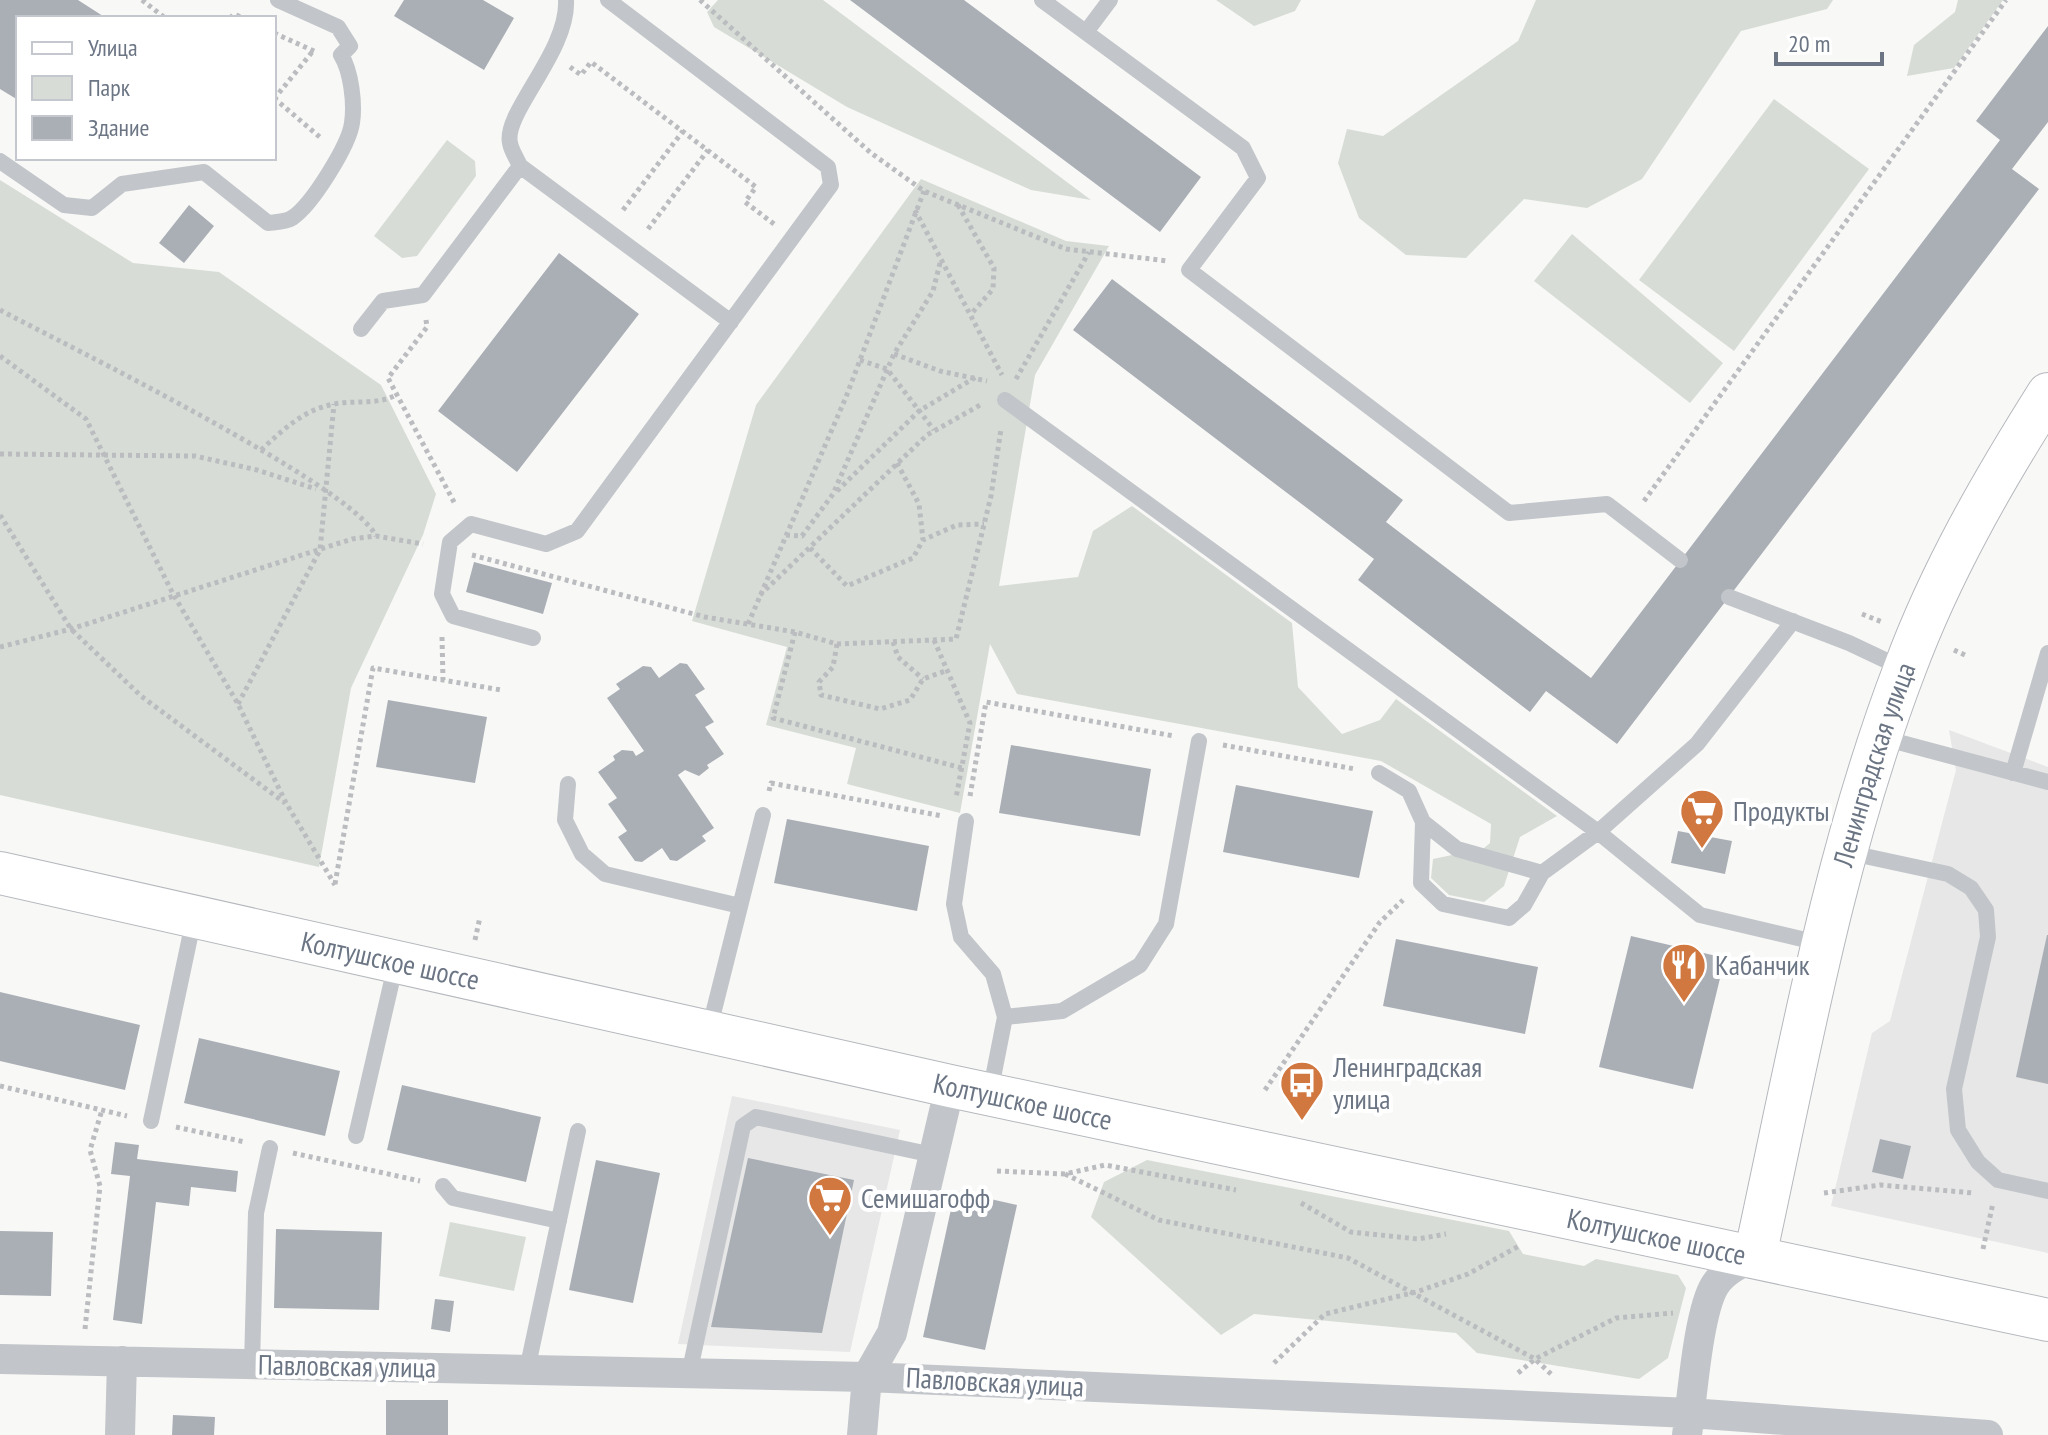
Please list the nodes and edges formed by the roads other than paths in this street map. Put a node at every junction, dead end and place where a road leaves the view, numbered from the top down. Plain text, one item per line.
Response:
1 (278, 0) edge
2 (566, 0) edge
3 (608, 0) edge
4 (1042, 0) edge
5 (1110, 0) edge
6 (1086, 32) junction
7 (0, 161) edge
8 (520, 166) junction
9 (731, 322) junction
10 (361, 329) dead end
11 (1004, 393) road end
12 (2048, 394) edge
13 (1680, 560) dead end
14 (1729, 597) dead end
15 (1793, 621) junction
16 (533, 638) dead end
17 (2048, 653) edge
18 (1904, 669) junction
19 (1881, 737) junction
20 (1199, 741) road end
21 (1379, 773) road end
22 (2013, 773) junction
23 (2048, 782) edge
24 (568, 784) dead end
25 (763, 815) road end
26 (959, 820) road end
27 (1423, 822) junction
28 (1598, 832) junction
29 (1846, 852) junction
30 (0, 873) edge
31 (1542, 873) junction
32 (740, 906) junction
33 (195, 916) junction
34 (1825, 944) junction
35 (396, 961) junction
36 (1005, 1017) junction
37 (708, 1032) junction
38 (970, 1090) junction
39 (151, 1121) dead end
40 (578, 1131) dead end
41 (356, 1136) dead end
42 (270, 1148) dead end
43 (933, 1155) junction
44 (443, 1186) dead end
45 (2048, 1191) edge
46 (559, 1221) junction
47 (1755, 1256) junction
48 (2048, 1320) edge
49 (0, 1359) edge
50 (122, 1361) junction
51 (252, 1364) junction
52 (527, 1370) junction
53 (689, 1374) junction
54 (867, 1377) junction
55 (1689, 1424) edge
56 (120, 1435) edge
57 (862, 1435) edge
58 (1988, 1435) edge

1 - 7 lane
2 - 8 lane
3 - 9 lane
4 - 6 lane
5 - 6 lane
6 - 13 lane
8 - 9 lane
8 - 10 lane
9 - 16 lane
11 - 28 lane
12 - 18 main road, Ленинградская улица
14 - 15 lane
15 - 18 lane
15 - 28 lane
17 - 22 lane
18 - 19 main road, Ленинградская улица
19 - 22 lane
19 - 29 main road, Ленинградская улица
20 - 36 lane
21 - 27 lane
22 - 23 lane
24 - 32 lane
25 - 32 lane
26 - 36 lane
27 - 31 lane
27 - 31 lane
28 - 31 lane
28 - 34 lane
29 - 34 main road, Ленинградская улица
29 - 45 lane
30 - 33 main road, Колтушское шоссе
32 - 37 lane
33 - 35 main road, Колтушское шоссе
33 - 39 lane
34 - 47 main road, Ленинградская улица
35 - 37 main road, Колтушское шоссе
35 - 41 lane
36 - 38 lane
37 - 38 main road, Колтушское шоссе
38 - 43 street
38 - 47 main road, Колтушское шоссе
40 - 46 lane
42 - 51 lane
43 - 53 lane
43 - 54 street
44 - 46 lane
46 - 52 lane
47 - 48 main road, Колтушское шоссе
47 - 55 street
49 - 50 street, Павловская улица
50 - 51 street, Павловская улица
50 - 56 street
51 - 52 street, Павловская улица
52 - 53 street, Павловская улица
53 - 54 street, Павловская улица
54 - 55 street, Павловская улица
54 - 57 street
55 - 58 street, Павловская улица

